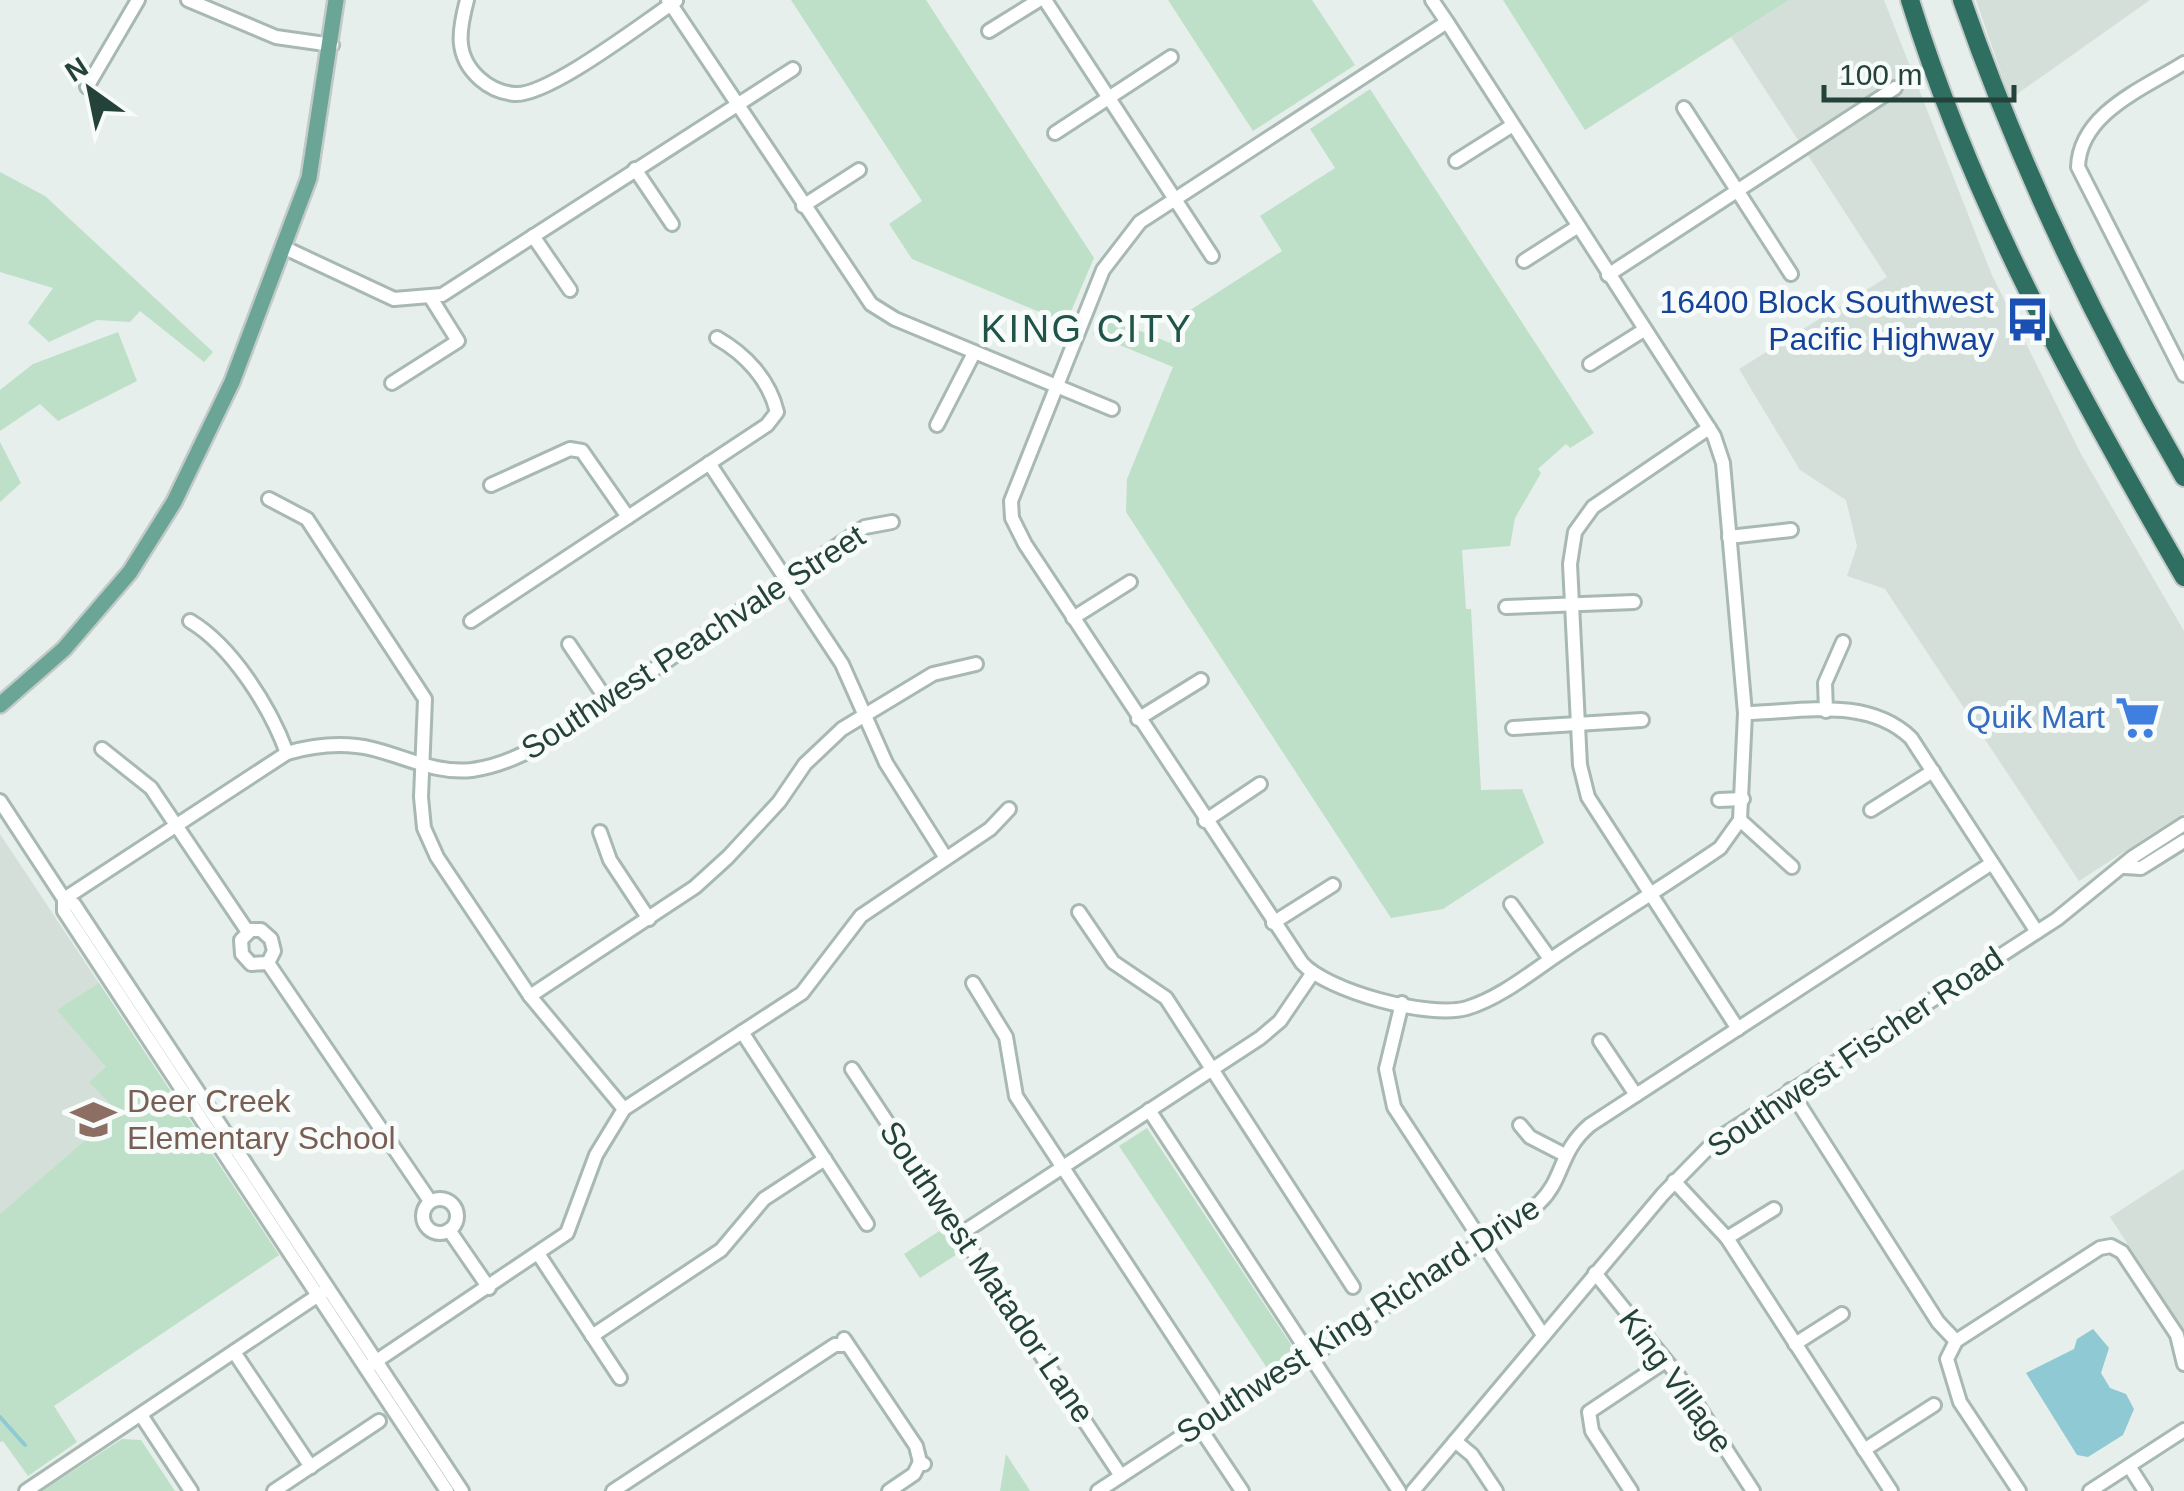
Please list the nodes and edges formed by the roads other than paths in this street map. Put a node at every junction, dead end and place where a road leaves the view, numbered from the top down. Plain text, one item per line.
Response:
1 (138, 0) edge
2 (188, 0) edge
3 (336, 0) edge
4 (467, 0) edge
5 (1042, 0) edge
6 (1432, 0) edge
7 (1910, 0) edge
8 (1962, 0) edge
9 (671, 1) edge
10 (1446, 22) junction
11 (990, 31) dead end
12 (332, 45) junction
13 (1170, 57) dead end
14 (2184, 63) edge
15 (792, 69) dead end
16 (87, 87) dead end
17 (1895, 88) dead end
18 (1109, 97) junction
19 (738, 105) junction
20 (1684, 108) dead end
21 (1512, 125) junction
22 (1055, 133) dead end
23 (1456, 160) dead end
24 (635, 169) junction
25 (859, 170) dead end
26 (1738, 191) junction
27 (1175, 199) junction
28 (803, 206) junction
29 (672, 224) dead end
30 (1577, 226) junction
31 (534, 236) junction
32 (285, 248) junction
33 (1212, 256) dead end
34 (1524, 261) dead end
35 (1791, 274) dead end
36 (1608, 275) junction
37 (570, 290) dead end
38 (431, 298) junction
39 (1644, 330) junction
40 (716, 338) dead end
41 (974, 352) junction
42 (1590, 364) dead end
43 (2184, 375) edge
44 (392, 383) dead end
45 (1058, 386) junction
46 (1112, 410) dead end
47 (936, 425) dead end
48 (1708, 428) junction
49 (709, 463) junction
50 (2184, 476) edge
51 (491, 485) dead end
52 (270, 500) dead end
53 (628, 517) junction
54 (892, 522) dead end
55 (1791, 530) dead end
56 (1728, 536) junction
57 (2184, 577) edge
58 (786, 579) junction
59 (1130, 582) dead end
60 (1634, 602) dead end
61 (1572, 604) junction
62 (1506, 607) dead end
63 (1073, 618) junction
64 (190, 621) dead end
65 (471, 621) dead end
66 (1843, 642) dead end
67 (569, 644) dead end
68 (976, 664) dead end
69 (1201, 680) dead end
70 (608, 702) junction
71 (0, 706) edge
72 (1826, 711) junction
73 (865, 714) junction
74 (1746, 714) junction
75 (1138, 719) junction
76 (1642, 720) dead end
77 (1578, 725) junction
78 (1513, 728) dead end
79 (102, 749) dead end
80 (287, 753) junction
81 (424, 766) junction
82 (1933, 770) junction
83 (1260, 784) dead end
84 (1743, 799) junction
85 (1719, 800) dead end
86 (0, 801) edge
87 (1009, 808) dead end
88 (1871, 810) dead end
89 (1740, 820) junction
90 (1204, 821) junction
91 (176, 824) junction
92 (2184, 824) edge
93 (600, 832) dead end
94 (2184, 841) edge
95 (946, 858) junction
96 (1992, 863) junction
97 (1792, 866) dead end
98 (2125, 867) junction
99 (1333, 885) dead end
100 (1650, 894) junction
101 (64, 899) junction
102 (1510, 904) dead end
103 (1079, 912) dead end
104 (649, 919) junction
105 (1274, 923) junction
106 (248, 932) junction
107 (2036, 932) junction
108 (1550, 960) junction
109 (268, 963) junction
110 (1312, 974) junction
111 (973, 983) dead end
112 (530, 996) junction
113 (1402, 1004) junction
114 (1738, 1029) junction
115 (742, 1032) junction
116 (1600, 1041) dead end
117 (1212, 1069) junction
118 (852, 1070) dead end
119 (1790, 1090) junction
120 (1636, 1096) junction
121 (624, 1108) junction
122 (1150, 1110) junction
123 (1520, 1125) dead end
124 (1564, 1154) junction
125 (825, 1159) junction
126 (1062, 1166) junction
127 (1674, 1182) junction
128 (430, 1201) junction
129 (1774, 1210) dead end
130 (867, 1224) dead end
131 (450, 1230) junction
132 (962, 1233) junction
133 (1727, 1238) junction
134 (1482, 1241) junction
135 (539, 1254) junction
136 (1595, 1274) junction
137 (1353, 1287) dead end
138 (490, 1288) junction
139 (322, 1292) junction
140 (1842, 1314) dead end
141 (1544, 1335) junction
142 (592, 1336) junction
143 (1956, 1341) junction
144 (1795, 1344) junction
145 (234, 1352) junction
146 (1312, 1356) junction
147 (1664, 1362) junction
148 (2184, 1364) edge
149 (371, 1365) junction
150 (620, 1378) dead end
151 (1934, 1405) dead end
152 (1222, 1410) junction
153 (141, 1414) junction
154 (379, 1421) dead end
155 (1198, 1425) junction
156 (2184, 1430) edge
157 (1455, 1441) junction
158 (1864, 1450) junction
159 (2129, 1466) junction
160 (311, 1467) junction
161 (1121, 1476) junction
162 (26, 1491) edge
163 (191, 1491) edge
164 (274, 1491) edge
165 (448, 1491) edge
166 (462, 1491) edge
167 (614, 1491) edge
168 (888, 1491) edge
169 (1099, 1491) edge
170 (1242, 1491) edge
171 (1399, 1491) edge
172 (1413, 1491) edge
173 (1496, 1491) edge
174 (1631, 1491) edge
175 (1752, 1491) edge
176 (1891, 1491) edge
177 (2019, 1491) edge
178 (2090, 1491) edge
179 (2145, 1491) edge

1 - 16 street
2 - 12 street
3 - 12 main road
4 - 9 street
5 - 11 street
5 - 18 street
6 - 10 street
7 - 57 highway
8 - 50 highway
9 - 19 street
10 - 21 street
10 - 27 street
12 - 32 main road
13 - 18 street
14 - 43 street
15 - 19 street
17 - 26 street
18 - 22 street
18 - 27 street
19 - 24 street
19 - 28 street
20 - 26 street
21 - 23 street
21 - 30 street
24 - 29 street
24 - 31 street
25 - 28 street
26 - 35 street
26 - 36 street
27 - 33 street
27 - 45 street
28 - 41 street
30 - 34 street
30 - 36 street
31 - 37 street
31 - 38 street
32 - 38 street
32 - 71 main road
36 - 39 street
38 - 44 street
39 - 42 street
39 - 48 street
40 - 49 street
41 - 45 street
41 - 47 street
45 - 46 street
45 - 63 street
48 - 56 street
48 - 61 street
49 - 53 street
49 - 58 street
51 - 53 street
52 - 81 street
53 - 65 street
54 - 58 street, Southwest Peachvale Street
55 - 56 street
56 - 74 street
58 - 70 street, Southwest Peachvale Street
58 - 73 street
59 - 63 street
60 - 61 street
61 - 62 street
61 - 77 street
63 - 75 street
64 - 80 street
66 - 72 street
67 - 70 street
68 - 73 street
69 - 75 street
70 - 81 street, Southwest Peachvale Street
72 - 74 street
72 - 82 street
73 - 95 street
73 - 104 street
74 - 84 street
75 - 90 street
76 - 77 street
77 - 78 street
77 - 100 street
79 - 91 street
80 - 81 street, Southwest Peachvale Street
80 - 91 street, Southwest Peachvale Street
81 - 112 street
82 - 88 street
82 - 96 street
83 - 90 street
84 - 85 street
84 - 89 street
86 - 101 street
87 - 95 street
89 - 97 street
89 - 100 street
90 - 105 street
91 - 101 street, Southwest Peachvale Street
91 - 106 street
92 - 98 street, Southwest Fischer Road
93 - 104 street
94 - 98 street, Southwest Fischer Road
95 - 115 street
96 - 107 street
96 - 114 street, Southwest King Richard Drive
98 - 107 street, Southwest Fischer Road
99 - 105 street
100 - 108 street
100 - 114 street
101 - 139 street
102 - 108 street
103 - 117 street
104 - 112 street
105 - 110 street
106 - 109 street
106 - 109 street
107 - 119 street, Southwest Fischer Road
108 - 113 street
109 - 128 street
110 - 113 street
110 - 117 street
111 - 126 street
112 - 121 street
113 - 134 street
114 - 120 street, Southwest King Richard Drive
115 - 121 street
115 - 125 street
116 - 120 street
117 - 122 street
117 - 137 street
118 - 132 street, Southwest Matador Lane
119 - 127 street, Southwest Fischer Road
119 - 143 street
120 - 124 street, Southwest King Richard Drive
121 - 135 street
122 - 126 street
122 - 146 street
123 - 124 street
124 - 134 street, Southwest King Richard Drive
125 - 130 street
125 - 142 street
126 - 132 street
126 - 152 street
127 - 133 street
127 - 136 street, Southwest Fischer Road
128 - 131 street
128 - 131 street
129 - 133 street
131 - 138 street
132 - 161 street, Southwest Matador Lane
133 - 144 street
134 - 141 street
134 - 146 street, Southwest King Richard Drive
135 - 138 street
135 - 142 street
136 - 141 street, Southwest Fischer Road
136 - 147 street, King Village
138 - 149 street
139 - 145 street
139 - 149 street
140 - 144 street
141 - 157 street, Southwest Fischer Road
142 - 150 street
143 - 148 street
143 - 177 street
144 - 158 street
145 - 153 street
145 - 160 street
146 - 152 street, Southwest King Richard Drive
146 - 171 street
147 - 174 street
147 - 175 street, King Village
149 - 165 street
149 - 166 street
151 - 158 street
152 - 155 street, Southwest King Richard Drive
153 - 162 street
153 - 163 street
154 - 160 street
155 - 161 street, Southwest King Richard Drive
155 - 170 street
156 - 159 street
157 - 172 street, Southwest Fischer Road
157 - 173 street
158 - 176 street
159 - 178 street
159 - 179 street
160 - 164 street
161 - 169 street, Southwest King Richard Drive
167 - 168 street

